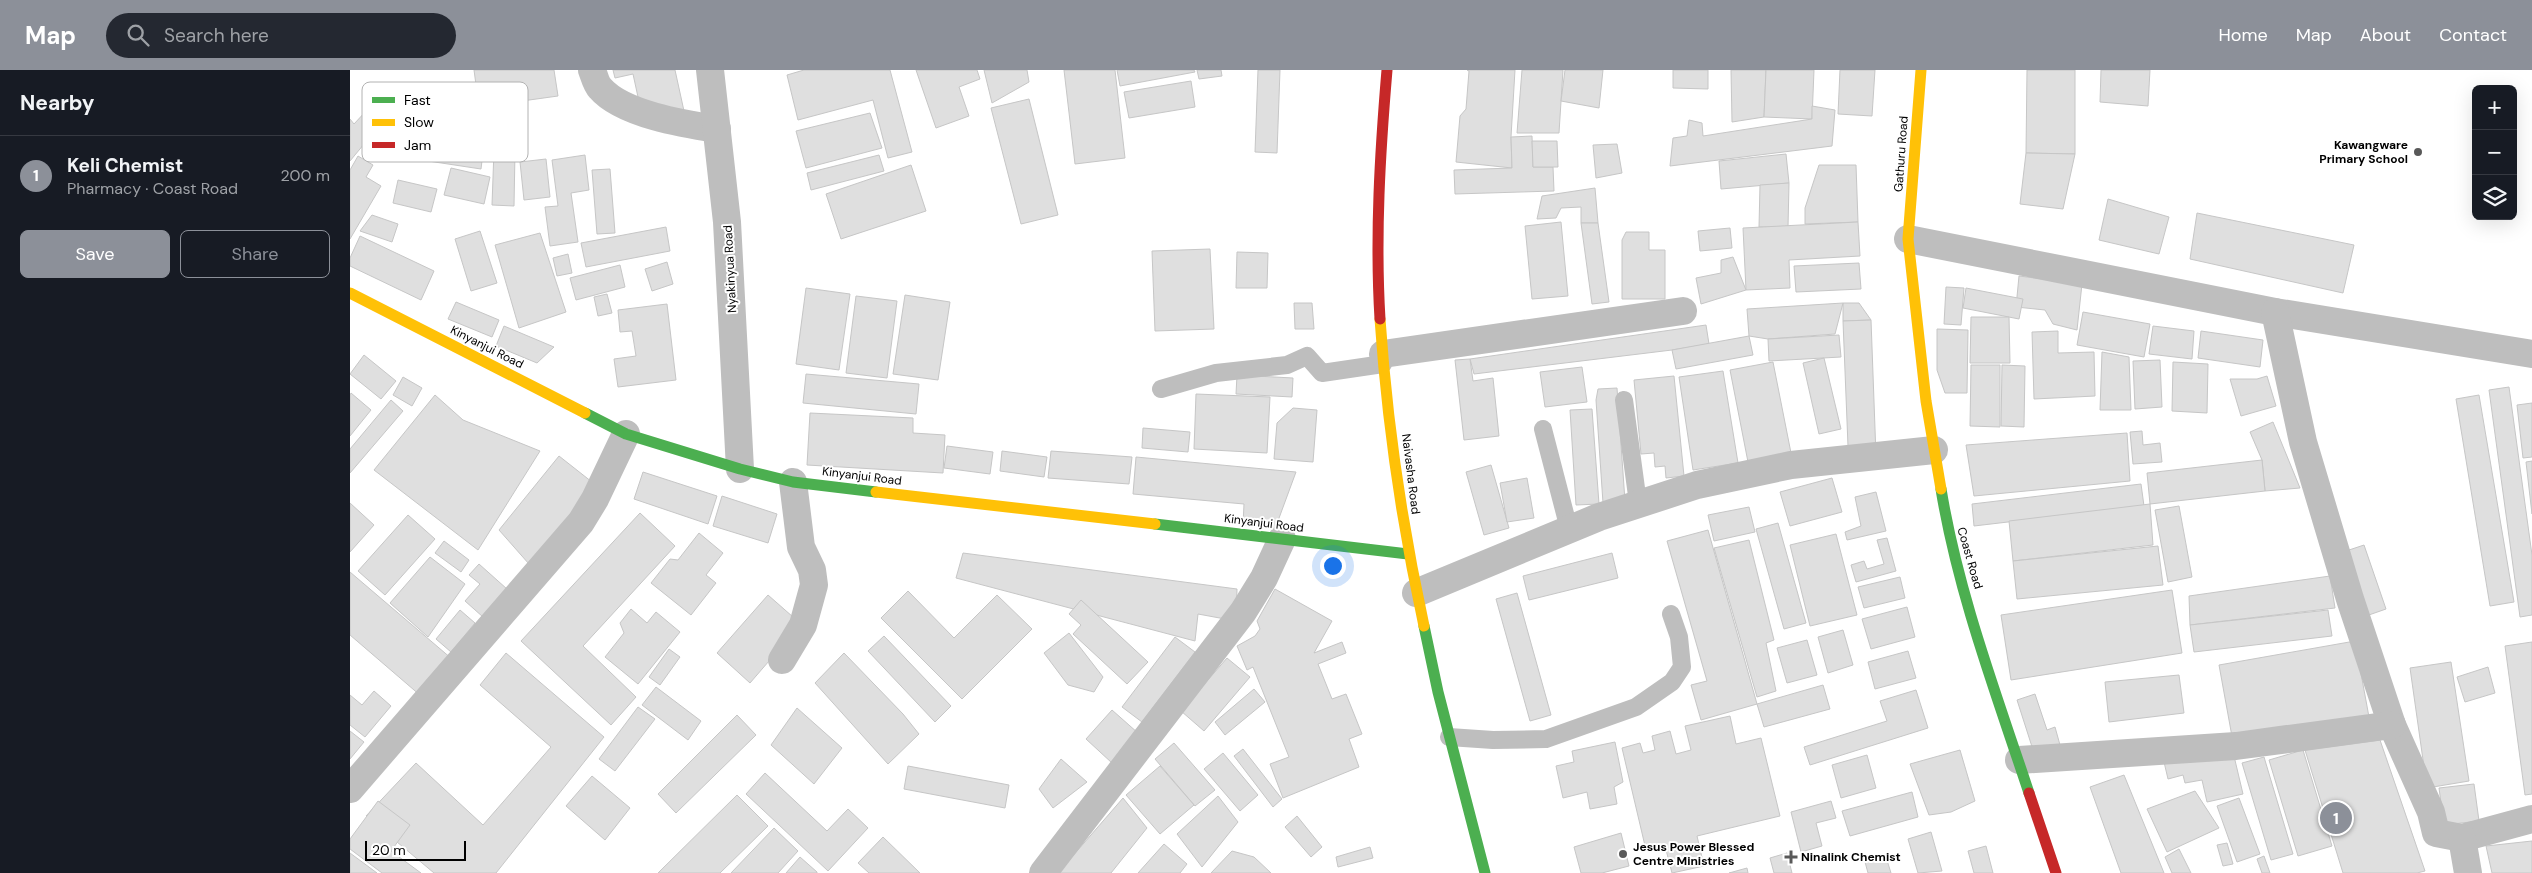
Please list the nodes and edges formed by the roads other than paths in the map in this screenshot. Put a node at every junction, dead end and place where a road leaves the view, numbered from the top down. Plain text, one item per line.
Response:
1 (592, 70) edge
2 (710, 70) edge
3 (1387, 70) edge
4 (1920, 70) edge
5 (717, 129) junction
6 (1908, 239) junction
7 (350, 293) edge
8 (1683, 312) dead end
9 (2275, 312) junction
10 (2532, 354) edge
11 (1383, 359) junction
12 (1161, 389) dead end
13 (1624, 400) dead end
14 (1543, 429) dead end
15 (626, 434) junction
16 (1934, 450) junction
17 (740, 469) junction
18 (794, 482) junction
19 (1638, 503) junction
20 (1569, 529) junction
21 (1282, 539) junction
22 (1408, 554) junction
23 (1416, 593) junction
24 (1670, 614) dead end
25 (782, 660) dead end
26 (2392, 725) junction
27 (1449, 737) junction
28 (2018, 760) junction
29 (350, 789) edge
30 (2532, 819) edge
31 (2462, 838) junction
32 (1043, 873) edge
33 (1485, 873) edge
34 (2056, 873) edge
35 (2468, 873) edge

1 - 5 street
2 - 5 street, Nyakinyua Road
3 - 11 main road, Naivasha Road
4 - 6 main road, Gathuru Road
5 - 17 street, Nyakinyua Road
6 - 9 street
6 - 16 main road, Coast Road
7 - 15 main road, Kinyanjui Road
8 - 11 street
9 - 10 street
9 - 26 street
11 - 12 lane
11 - 22 main road, Naivasha Road
13 - 19 lane
14 - 20 lane
15 - 17 main road, Kinyanjui Road
15 - 29 street
16 - 19 street
16 - 28 main road, Coast Road
17 - 18 main road, Kinyanjui Road
18 - 21 main road, Kinyanjui Road
18 - 25 street
19 - 20 street
20 - 23 street
21 - 22 main road, Kinyanjui Road
21 - 32 street
22 - 23 main road, Naivasha Road
23 - 27 main road, Naivasha Road
24 - 27 lane
26 - 28 street
26 - 31 street
27 - 33 main road, Naivasha Road
28 - 34 main road, Coast Road
30 - 31 street
31 - 35 street

